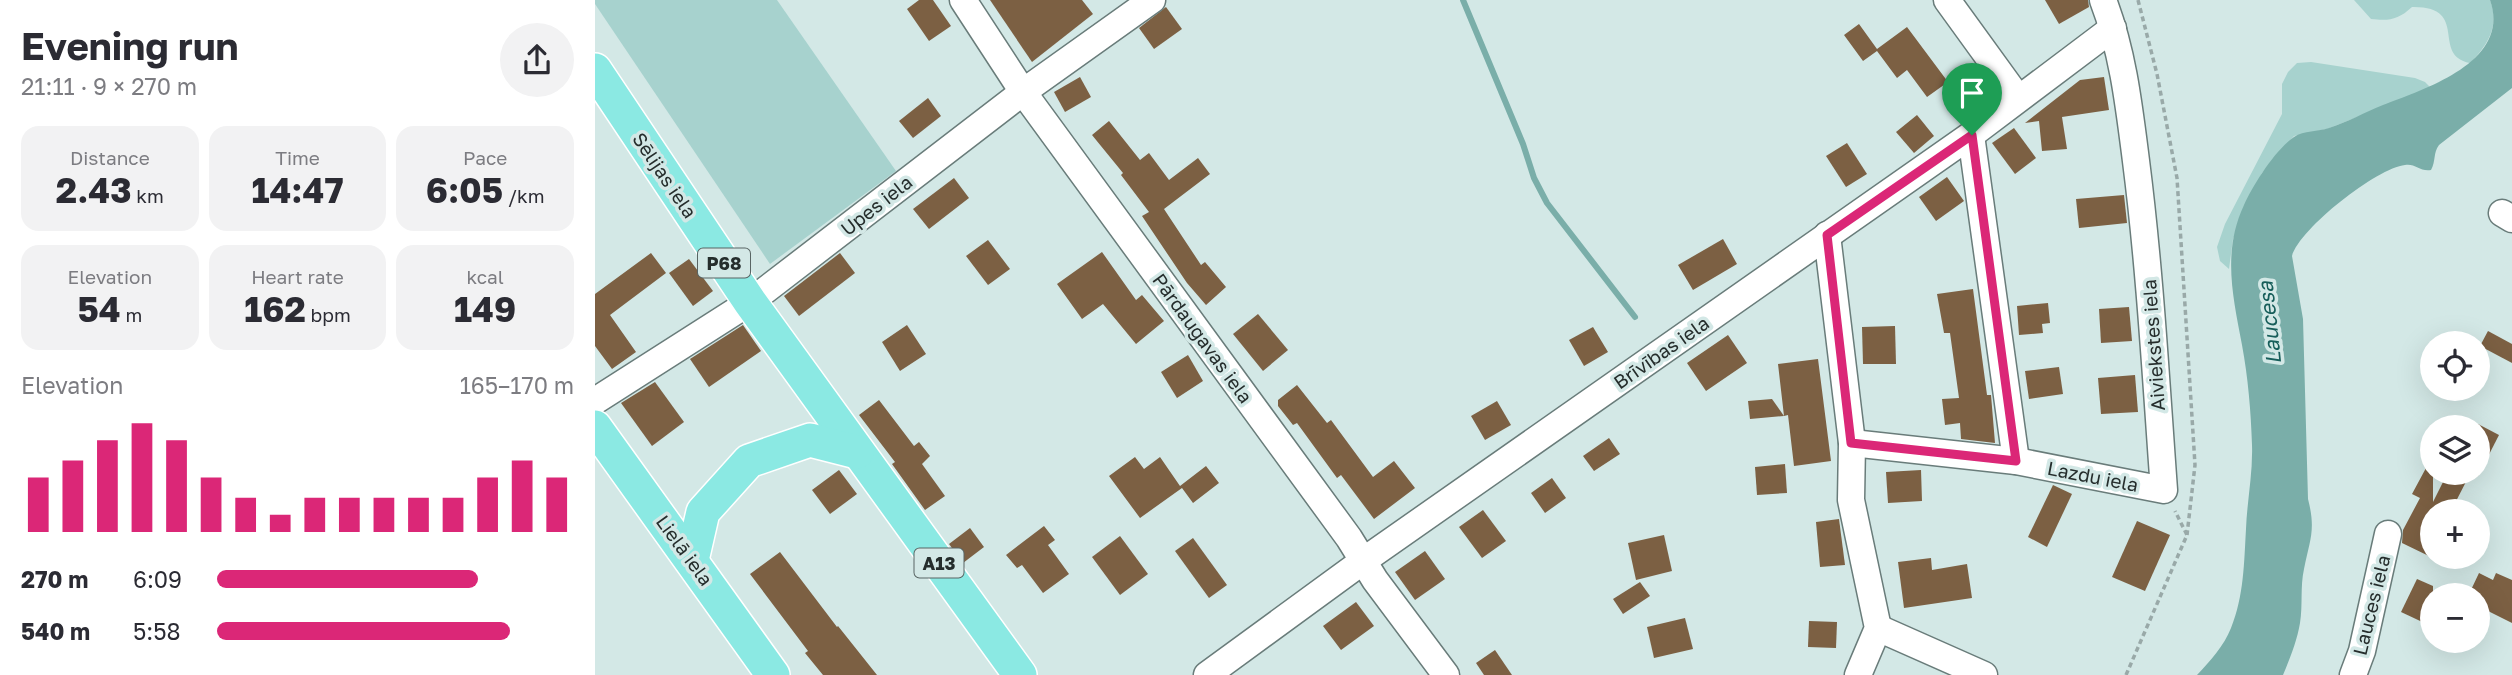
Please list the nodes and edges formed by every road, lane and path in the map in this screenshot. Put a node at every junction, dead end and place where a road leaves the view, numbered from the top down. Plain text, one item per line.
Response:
1 (963, 0) edge
2 (1153, 0) edge
3 (1947, 0) edge
4 (2103, 0) edge
5 (2138, 0) edge
6 (2113, 28) junction
7 (595, 70) edge
8 (1023, 92) junction
9 (2018, 98) junction
10 (1972, 135) junction
11 (1827, 235) junction
12 (750, 302) junction
13 (595, 401) edge
14 (595, 426) edge
15 (1851, 443) junction
16 (857, 452) junction
17 (2016, 461) junction
18 (2164, 491) junction
19 (2388, 534) dead end
20 (2187, 535) junction
21 (692, 560) junction
22 (1363, 561) junction
23 (1878, 628) junction
24 (1981, 674) edge
25 (773, 675) edge
26 (1020, 675) edge
27 (1207, 675) edge
28 (1446, 675) edge
29 (1858, 675) edge
30 (2126, 675) edge
31 (2353, 675) edge

1 - 8 street, Pārdaugavas iela
2 - 8 street, Upes iela
3 - 9 street
4 - 6 street, Aiviekstes iela
5 - 20 path
6 - 9 street, Brīvības iela
6 - 18 street, Aiviekstes iela
7 - 12 main road, Sēlijas iela / P68
8 - 12 street, Upes iela
8 - 22 street, Pārdaugavas iela
9 - 10 street, Brīvības iela
10 - 11 street, Brīvības iela
10 - 17 street
11 - 15 street
11 - 22 street, Brīvības iela
12 - 13 street, Upes iela
12 - 16 main road, Sēlijas iela / P68
14 - 21 main road, Lielā iela
15 - 17 street, Lazdu iela
15 - 23 street
16 - 21 main road
16 - 26 main road, Sēlijas iela / A13
17 - 18 street, Lazdu iela
18 - 20 path
19 - 31 street, Lauces iela
20 - 30 path
21 - 25 main road, Lielā iela
22 - 27 street, Brīvības iela
22 - 28 street, Pārdaugavas iela
23 - 24 street
23 - 29 street

